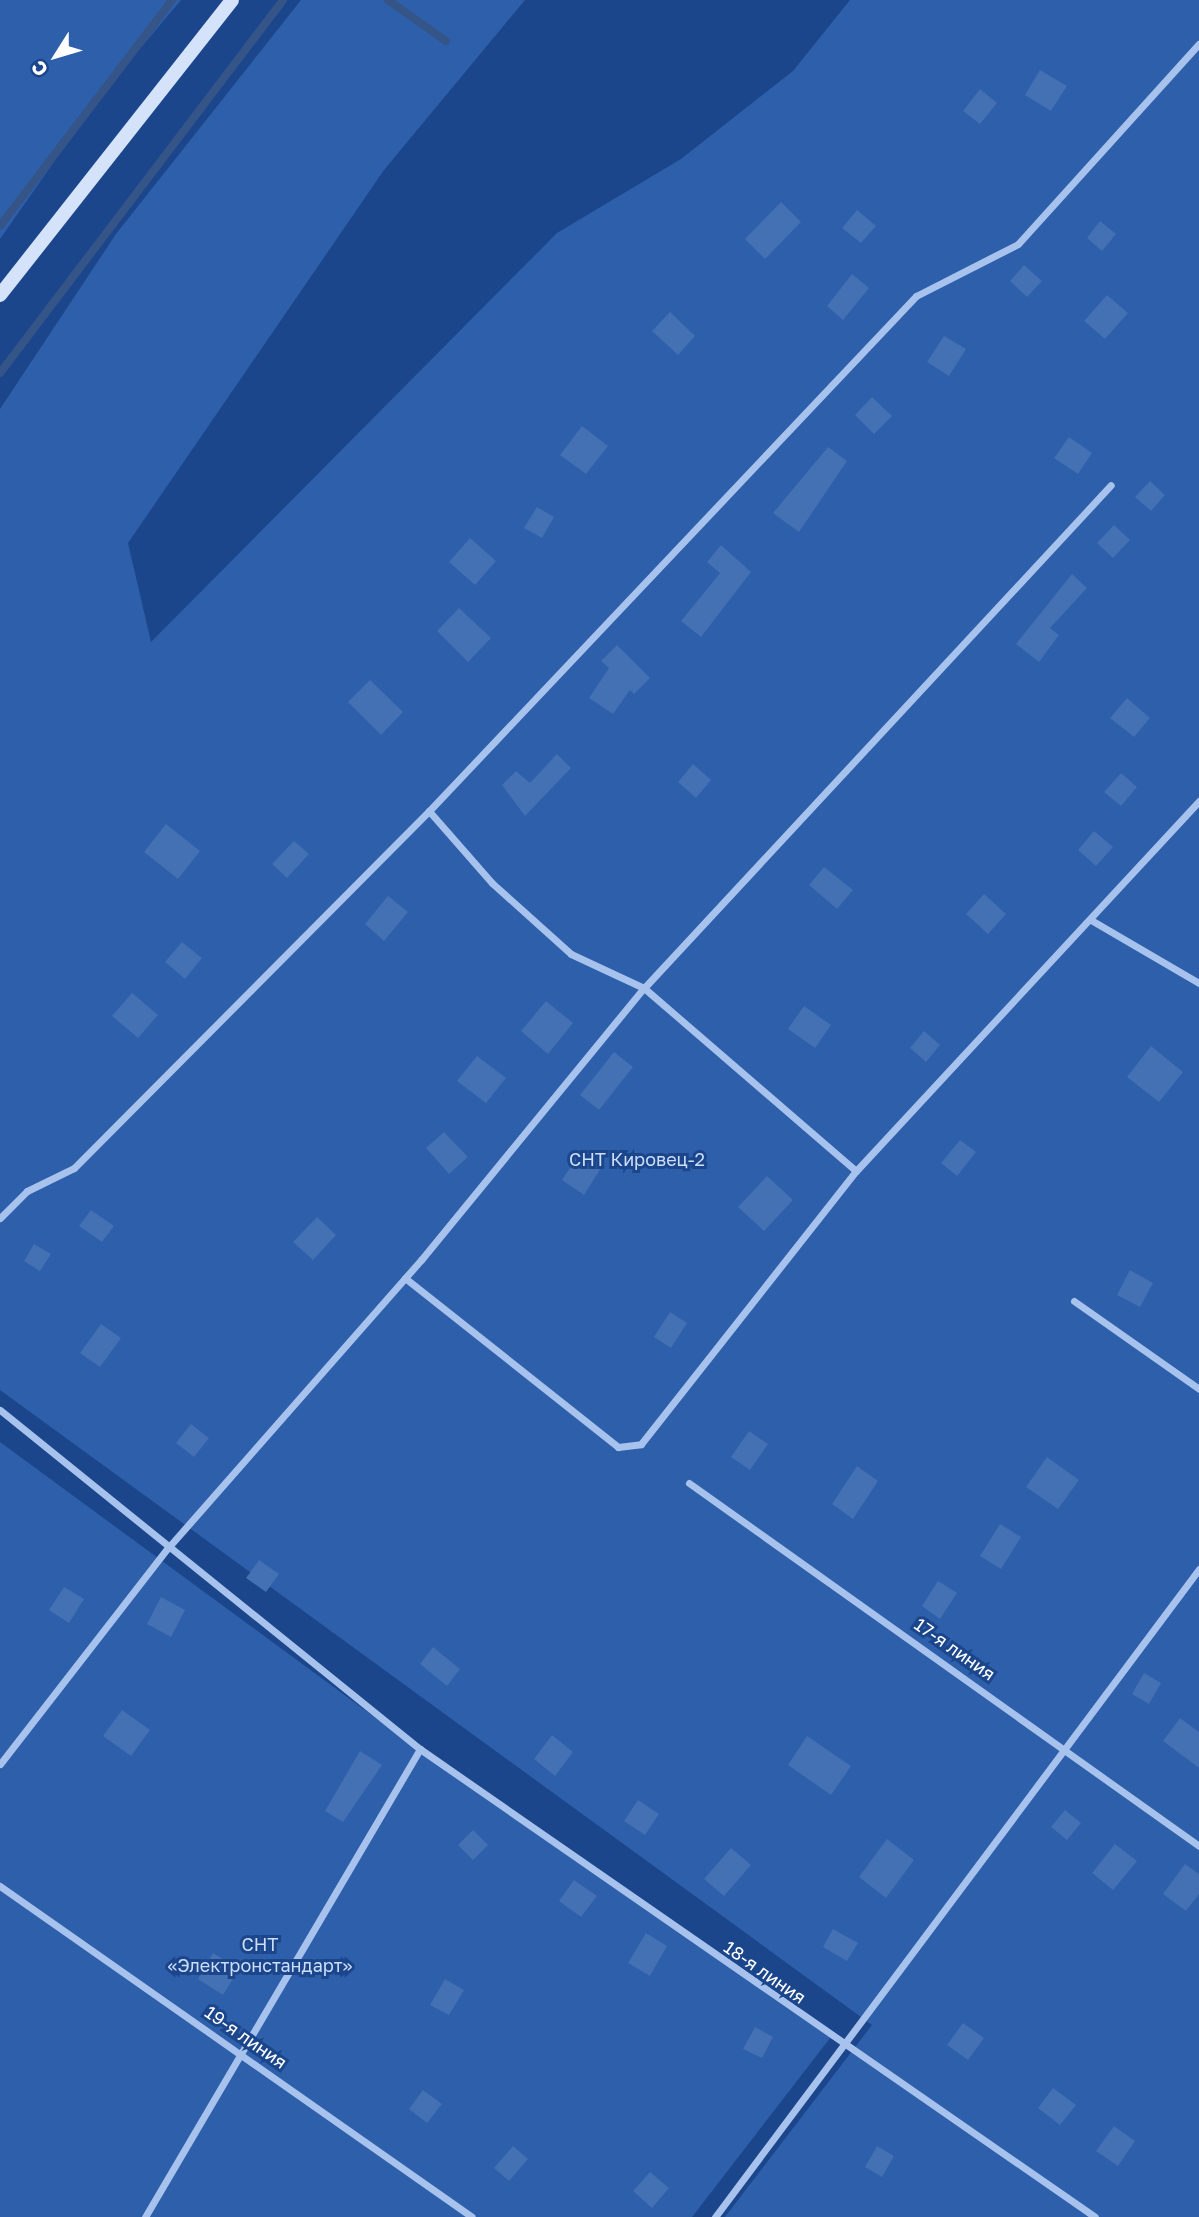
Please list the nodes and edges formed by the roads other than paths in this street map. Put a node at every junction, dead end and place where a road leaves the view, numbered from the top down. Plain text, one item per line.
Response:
1 (232, 0) edge
2 (1199, 44) edge
3 (0, 295) edge
4 (1111, 485) dead end
5 (1199, 801) edge
6 (429, 811) junction
7 (1091, 920) junction
8 (1199, 983) edge
9 (644, 988) junction
10 (856, 1171) junction
11 (0, 1218) edge
12 (405, 1278) junction
13 (1074, 1301) dead end
14 (1199, 1389) edge
15 (0, 1410) edge
16 (689, 1483) dead end
17 (167, 1549) junction
18 (1199, 1569) edge
19 (1065, 1745) junction
20 (420, 1749) junction
21 (0, 1763) edge
22 (1199, 1846) edge
23 (0, 1886) edge
24 (839, 2043) junction
25 (238, 2050) junction
26 (145, 2217) edge
27 (472, 2217) edge
28 (715, 2217) edge
29 (1095, 2217) edge

1 - 3 main road
2 - 6 street
4 - 9 street
5 - 7 street
6 - 9 street
6 - 11 street
7 - 8 street
7 - 10 street
9 - 10 street
9 - 12 street
10 - 12 street
12 - 17 street
13 - 14 street
15 - 17 street, 18-я линия
16 - 19 street, 17-я линия
17 - 20 street, 18-я линия
17 - 21 street
18 - 19 street
19 - 22 street, 17-я линия
19 - 24 street
20 - 24 street, 18-я линия
20 - 25 street
23 - 25 street, 19-я линия
24 - 28 street
24 - 29 street, 18-я линия
25 - 26 street
25 - 27 street, 19-я линия

